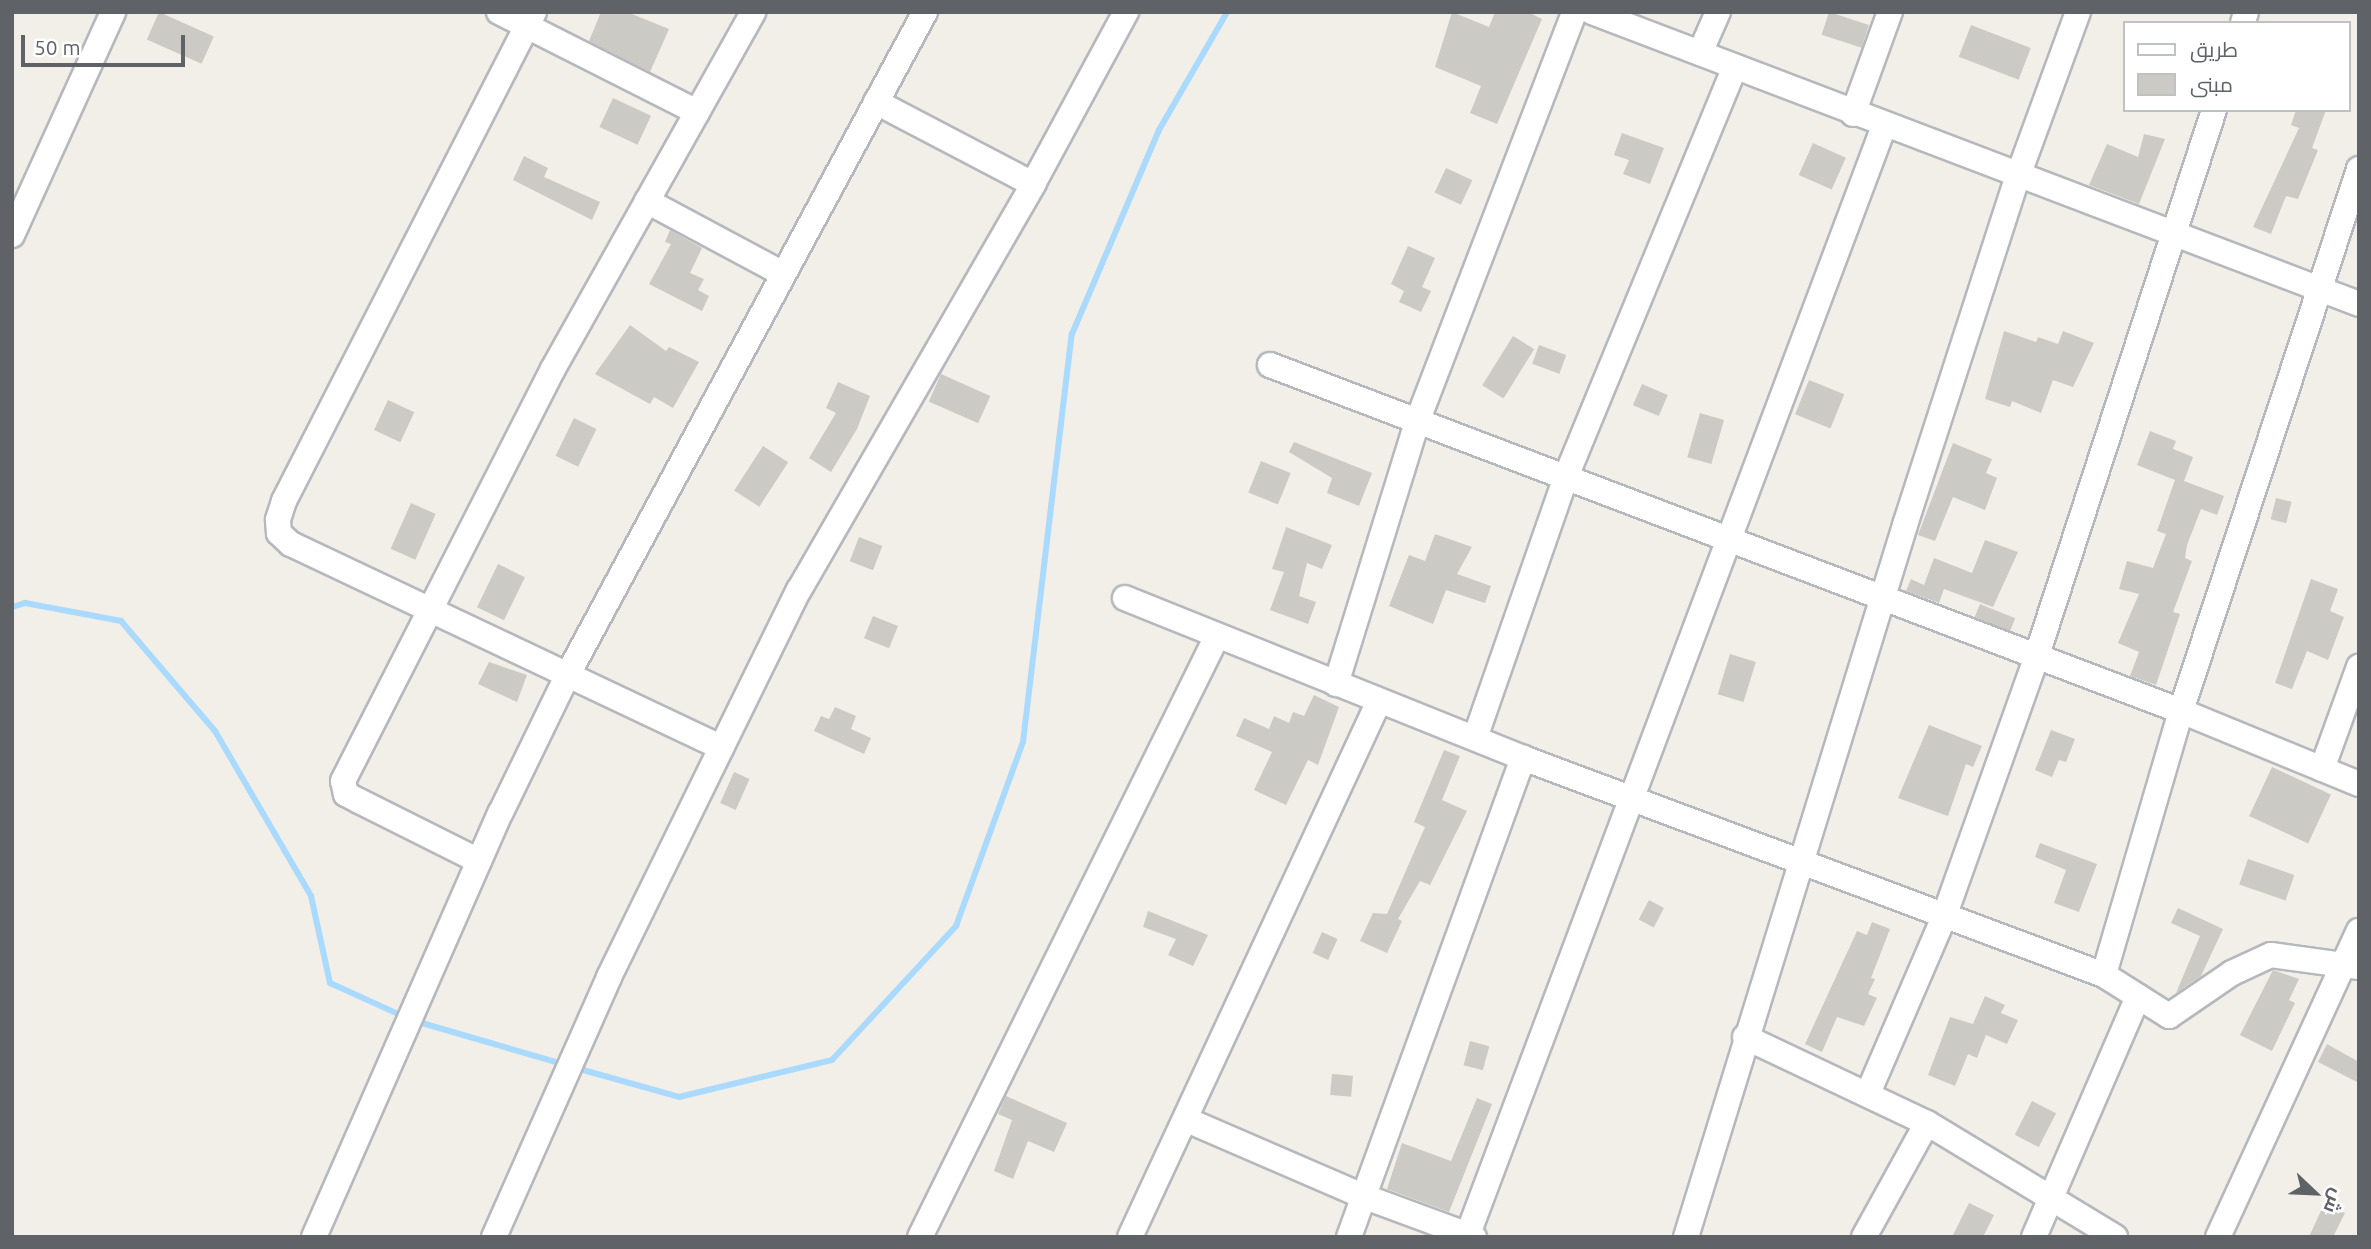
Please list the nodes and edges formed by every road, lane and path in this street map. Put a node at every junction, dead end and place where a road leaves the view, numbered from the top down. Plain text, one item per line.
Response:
1 (113, 12) edge
2 (499, 12) edge
3 (753, 12) edge
4 (925, 12) edge
5 (1126, 12) edge
6 (1574, 12) edge
7 (1592, 12) edge
8 (1718, 12) edge
9 (1890, 12) edge
10 (2078, 12) edge
11 (530, 19) edge
12 (1700, 54) junction
13 (1735, 67) junction
14 (876, 102) junction
15 (697, 112) junction
16 (2213, 112) edge
17 (1853, 114) junction
18 (1884, 126) junction
19 (2359, 169) edge
20 (2018, 176) junction
21 (1033, 184) junction
22 (647, 201) junction
23 (2175, 232) junction
24 (12, 235) edge
25 (783, 274) junction
26 (2319, 290) junction
27 (2359, 304) edge
28 (1270, 365) dead end
29 (1417, 422) junction
30 (1566, 479) junction
31 (1726, 539) junction
32 (1125, 598) dead end
33 (1883, 601) junction
34 (432, 611) junction
35 (1217, 636) junction
36 (2036, 658) junction
37 (2359, 667) edge
38 (567, 676) junction
39 (1336, 684) junction
40 (1378, 701) junction
41 (2181, 712) junction
42 (1475, 738) junction
43 (721, 747) junction
44 (1523, 758) junction
45 (2322, 769) junction
46 (2359, 783) edge
47 (1633, 800) junction
48 (480, 861) junction
49 (1800, 862) junction
50 (1944, 917) junction
51 (2359, 930) edge
52 (2351, 965) edge
53 (2104, 975) junction
54 (2138, 997) junction
55 (1745, 1037) junction
56 (1869, 1091) junction
57 (1186, 1120) junction
58 (1927, 1123) junction
59 (2050, 1196) junction
60 (1365, 1197) junction
61 (1471, 1236) edge
62 (314, 1237) edge
63 (494, 1237) edge
64 (920, 1237) edge
65 (1130, 1237) edge
66 (1349, 1237) edge
67 (1686, 1237) edge
68 (1864, 1237) edge
69 (2034, 1237) edge
70 (2115, 1237) edge
71 (2218, 1237) edge

1 - 24 street
2 - 11 street
3 - 15 street
4 - 14 street
5 - 21 street
6 - 29 street
7 - 12 street
8 - 12 street
9 - 17 street
10 - 20 street
11 - 15 street
11 - 34 street
12 - 13 street
13 - 17 street
13 - 30 street
14 - 21 street
14 - 25 street
15 - 22 street
16 - 23 street
17 - 18 street
18 - 20 street
18 - 31 street
19 - 26 street
20 - 23 street
20 - 33 street
21 - 43 street
22 - 25 street
22 - 34 street
23 - 26 street
23 - 36 street
25 - 38 street
26 - 27 street
26 - 41 street
28 - 29 street
29 - 30 street
29 - 39 street
30 - 31 street
30 - 42 street
31 - 33 street
31 - 47 street
32 - 35 street
33 - 36 street
33 - 49 street
34 - 38 street
34 - 48 street
35 - 39 street
35 - 64 street
36 - 41 street
36 - 50 street
37 - 45 street
38 - 43 street
38 - 48 street
39 - 40 street
40 - 42 street
40 - 57 street
41 - 45 street
41 - 53 street
42 - 44 street
43 - 63 street
44 - 47 street
44 - 60 street
45 - 46 street
47 - 49 street
47 - 61 street
48 - 62 street
49 - 50 street
49 - 55 street
50 - 53 street
50 - 56 street
51 - 52 street
52 - 54 street
52 - 71 street
53 - 54 street
54 - 59 street
55 - 56 street
55 - 67 street
56 - 58 street
57 - 60 street
57 - 65 street
58 - 59 street
58 - 68 street
59 - 69 street
59 - 70 street
60 - 61 street
60 - 66 street

